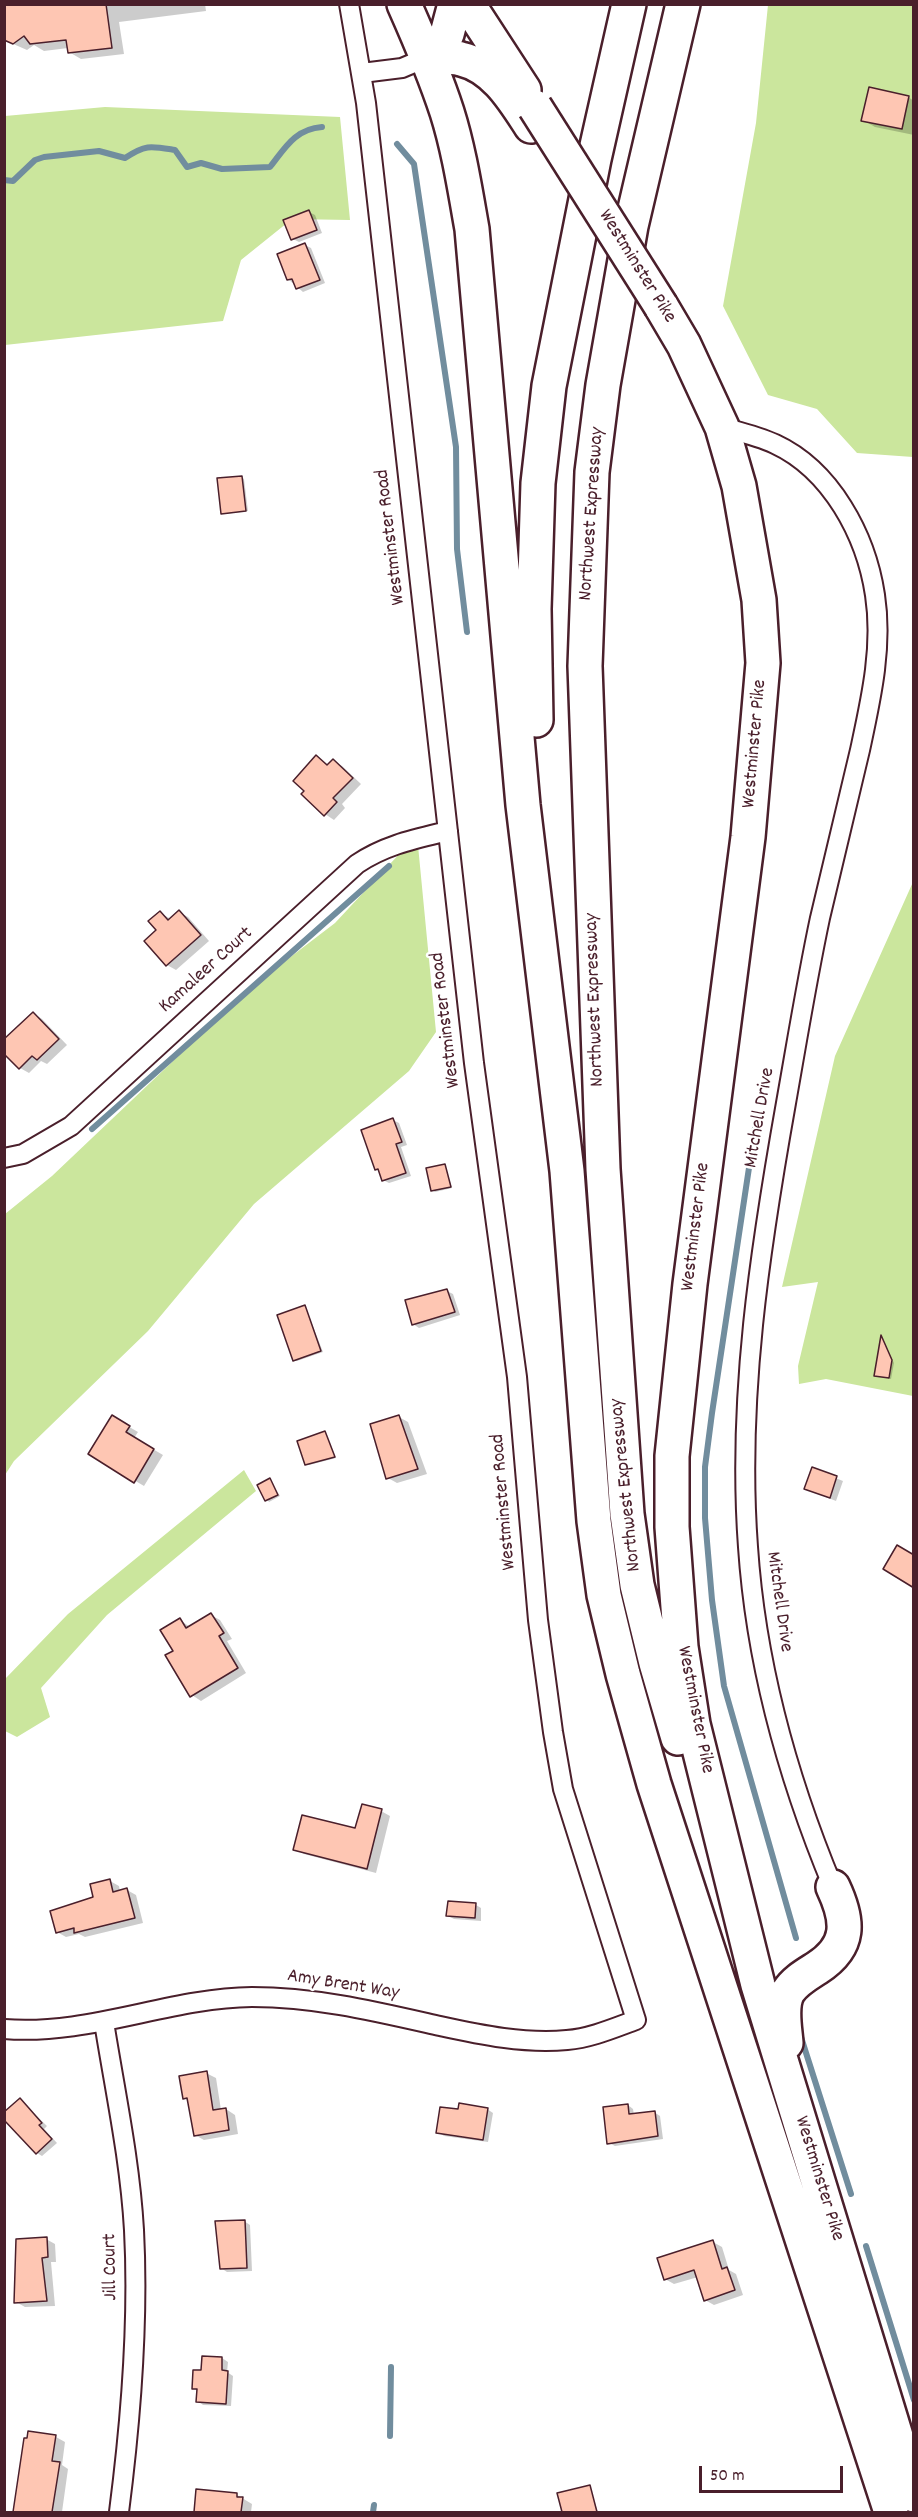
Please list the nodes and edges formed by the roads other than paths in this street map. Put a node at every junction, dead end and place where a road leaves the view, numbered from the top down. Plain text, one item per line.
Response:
1 (349, 4) edge
2 (404, 4) edge
3 (455, 4) edge
4 (468, 4) edge
5 (629, 4) edge
6 (683, 4) edge
7 (428, 57) junction
8 (362, 73) junction
9 (533, 116) junction
10 (722, 427) junction
11 (448, 831) junction
12 (4, 1158) edge
13 (567, 1171) junction
14 (834, 1887) joint
15 (758, 1985) junction
16 (636, 2020) joint
17 (104, 2022) junction
18 (4, 2028) edge
19 (788, 2081) junction
20 (914, 2495) edge
21 (119, 2512) edge
22 (891, 2512) edge

1 - 8 street, Westminster Road
2 - 7 highway, Westminster Pike
3 - 7 highway
4 - 9 highway, Westminster Pike
5 - 13 highway, Northwest Expressway
6 - 15 highway, Northwest Expressway
7 - 8 street
7 - 9 highway
7 - 13 highway, Westminster Pike
8 - 11 street, Westminster Road
9 - 10 highway, Westminster Pike, bridge
10 - 14 street, Mitchell Drive
10 - 15 highway, Westminster Pike
11 - 12 street, Kamaleer Court
11 - 16 street, Westminster Road
13 - 22 highway, Westminster Pike
14 - 19 highway
15 - 19 highway, Westminster Pike
16 - 17 street, Amy Brent Way
17 - 18 street, Amy Brent Way
17 - 21 street, Jill Court
19 - 20 highway, Westminster Pike

